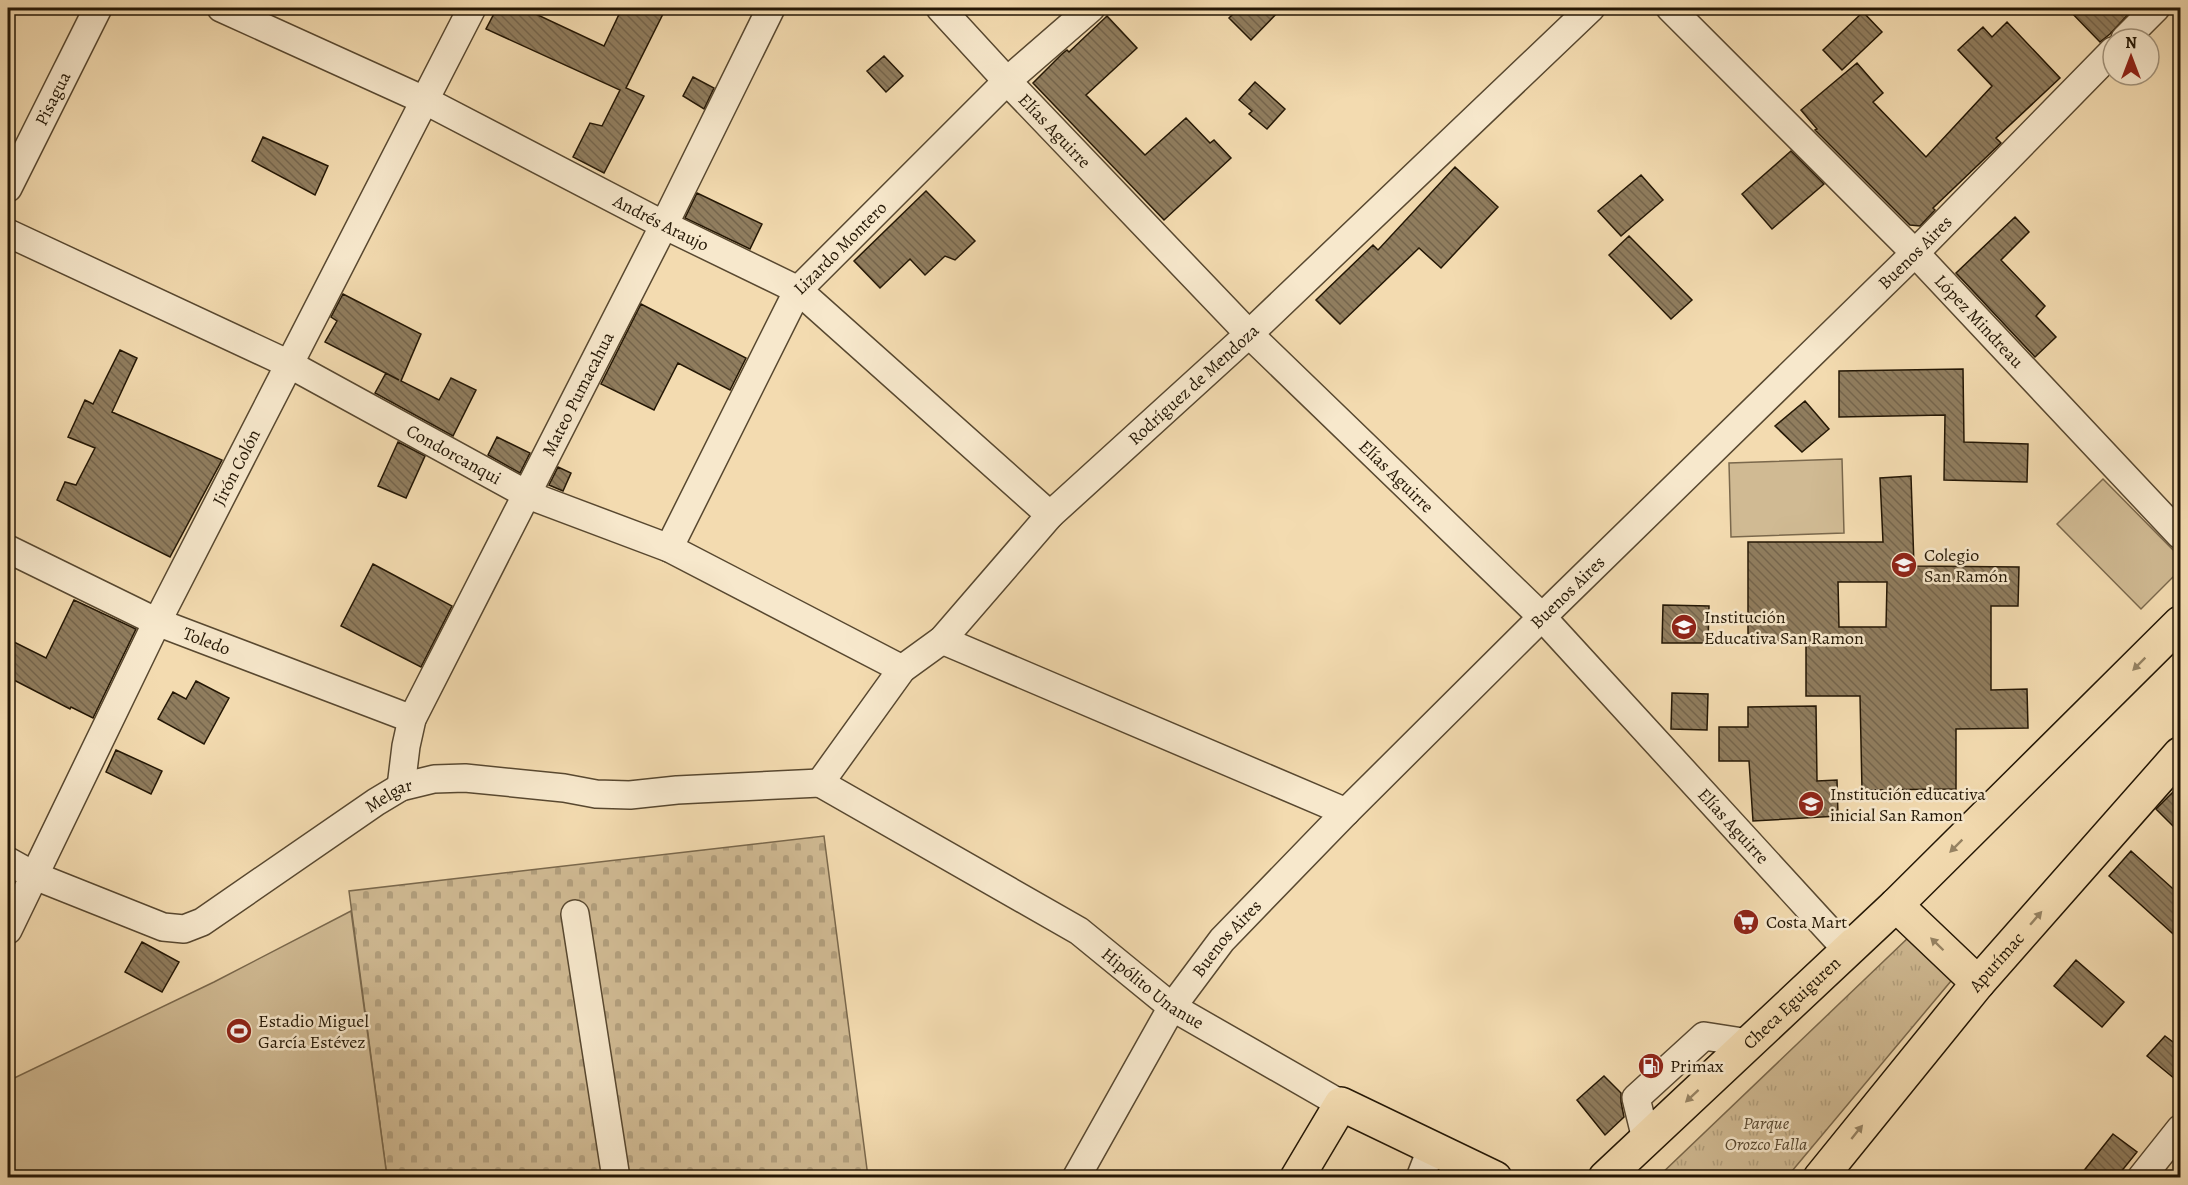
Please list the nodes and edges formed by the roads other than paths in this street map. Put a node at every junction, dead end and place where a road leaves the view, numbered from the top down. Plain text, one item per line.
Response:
1 (98, 8) edge
2 (221, 8) edge
3 (472, 8) edge
4 (771, 8) edge
5 (940, 8) edge
6 (1091, 8) edge
7 (1591, 8) edge
8 (1670, 8) edge
9 (2156, 8) edge
10 (2137, 27) edge
11 (2101, 63) edge
12 (1007, 81) junction
13 (426, 100) junction
14 (8, 188) edge
15 (664, 225) junction
16 (8, 233) edge
17 (1916, 254) junction
18 (798, 290) junction
19 (1249, 334) junction
20 (289, 364) junction
21 (528, 495) junction
22 (1050, 515) junction
23 (2181, 536) edge
24 (669, 548) junction
25 (8, 549) edge
26 (1542, 617) junction
27 (157, 621) junction
28 (2181, 623) edge
29 (942, 640) junction
30 (902, 669) junction
31 (412, 719) junction
32 (2181, 754) edge
33 (820, 783) junction
34 (401, 787) junction
35 (1346, 812) junction
36 (8, 861) edge
37 (35, 876) junction
38 (1896, 905) junction
39 (575, 914) dead end
40 (8, 930) edge
41 (1847, 950) junction
42 (1978, 983) junction
43 (1172, 1007) junction
44 (1341, 1104) junction
45 (2181, 1130) edge
46 (1432, 1147) junction
47 (616, 1178) edge
48 (1076, 1178) edge
49 (1297, 1178) edge
50 (1420, 1178) edge
51 (1495, 1178) edge
52 (1605, 1178) edge
53 (1820, 1178) edge
54 (2141, 1178) edge

1 - 14 street, Pisagua
2 - 13 street, Andrés Araujo
3 - 13 street, Jirón Colón
4 - 15 street, Mateo Pumacahua
5 - 12 street, Elías Aguirre
6 - 12 street, Lizardo Montero
7 - 19 street, Rodríguez de Mendoza
8 - 17 street, López Mindreau
9 - 10 street
11 - 17 street, Buenos Aires
12 - 18 street, Lizardo Montero
12 - 19 street, Elías Aguirre
13 - 15 street, Andrés Araujo
13 - 20 street, Jirón Colón
15 - 18 street, Andrés Araujo
15 - 21 street, Mateo Pumacahua
16 - 20 street, Condorcanqui
17 - 23 street, López Mindreau
17 - 26 street, Buenos Aires
18 - 22 street, Andrés Araujo
18 - 24 street, Lizardo Montero
19 - 22 street, Rodríguez de Mendoza
19 - 26 street, Elías Aguirre
20 - 21 street, Condorcanqui
20 - 27 street, Jirón Colón
21 - 24 street, Condorcanqui
21 - 31 street, Mateo Pumacahua
22 - 29 street, Rodríguez de Mendoza
24 - 30 street, Condorcanqui
25 - 27 street, Toledo
26 - 35 street, Buenos Aires
26 - 41 street, Elías Aguirre
27 - 31 street, Toledo
27 - 37 street, Jirón Colón
28 -> 38 main road, Checa Eguiguren
29 - 30 street, Rodríguez de Mendoza
29 - 35 street
30 - 33 street, Rodríguez de Mendoza
31 - 34 street, Mateo Pumacahua
42 -> 32 main road, Apurímac
33 - 34 street, Melgar
33 - 43 street, Hipólito Unanue
34 - 37 street, Melgar
35 - 43 street, Buenos Aires
36 - 37 street, Melgar
37 - 40 street, Jirón Colón
38 - 41 main road, Checa Eguiguren
42 -> 38 main road
39 - 47 street
41 - 52 main road, Checa Eguiguren
53 -> 42 main road, Apurímac
43 - 44 street, Hipólito Unanue
43 - 48 street, Buenos Aires
44 - 46 main road, Hipólito Unanue
44 - 49 main road
45 - 54 street
46 - 50 street
46 - 51 main road, Hipólito Unanue

